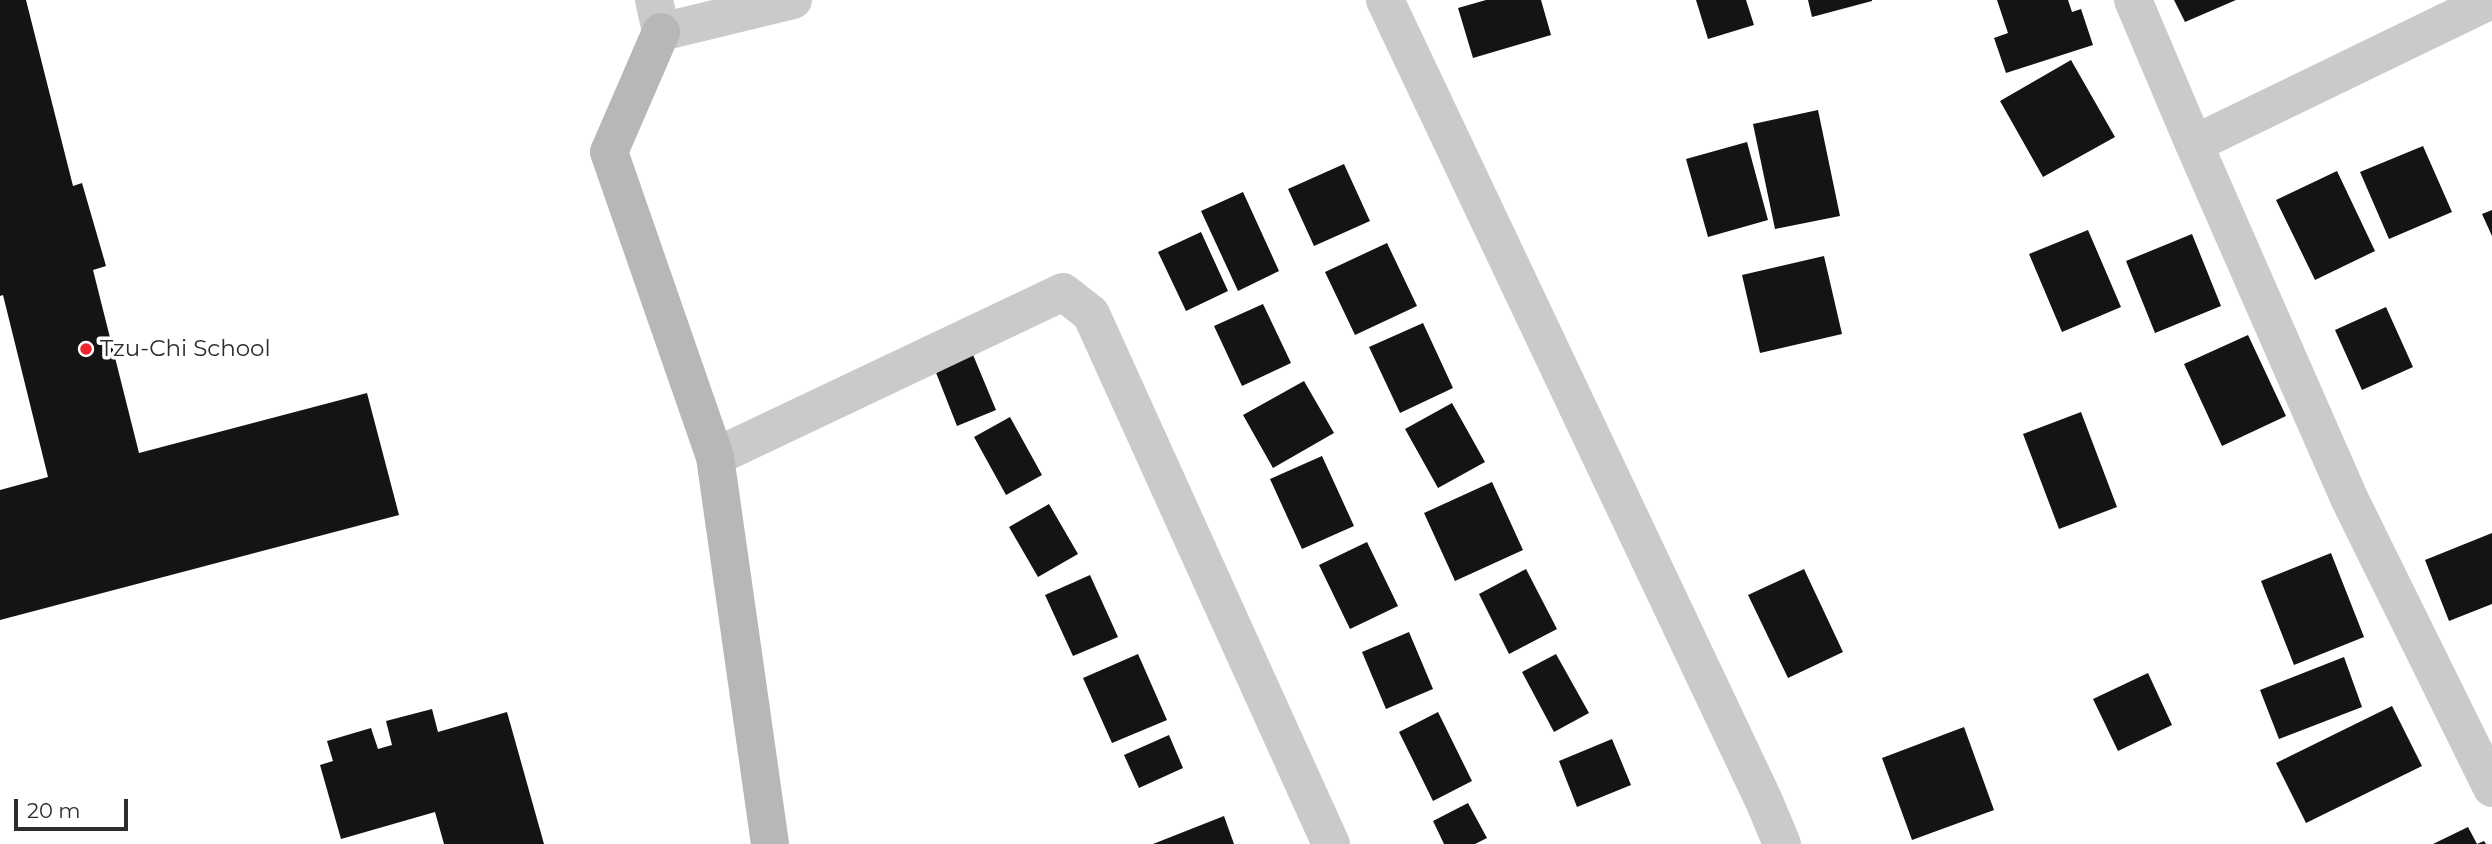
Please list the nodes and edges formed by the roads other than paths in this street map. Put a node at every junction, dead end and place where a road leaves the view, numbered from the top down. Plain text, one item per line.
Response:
1 (793, 0) edge
2 (1385, 0) edge
3 (2133, 0) edge
4 (2491, 0) edge
5 (657, 16) edge
6 (2194, 144) junction
7 (715, 457) junction
8 (2492, 788) edge
9 (770, 844) edge
10 (1331, 844) edge
11 (1782, 844) edge

1 - 5 street
2 - 11 street
3 - 6 street
4 - 6 street
5 - 7 street
6 - 8 street
7 - 9 street
7 - 10 street

